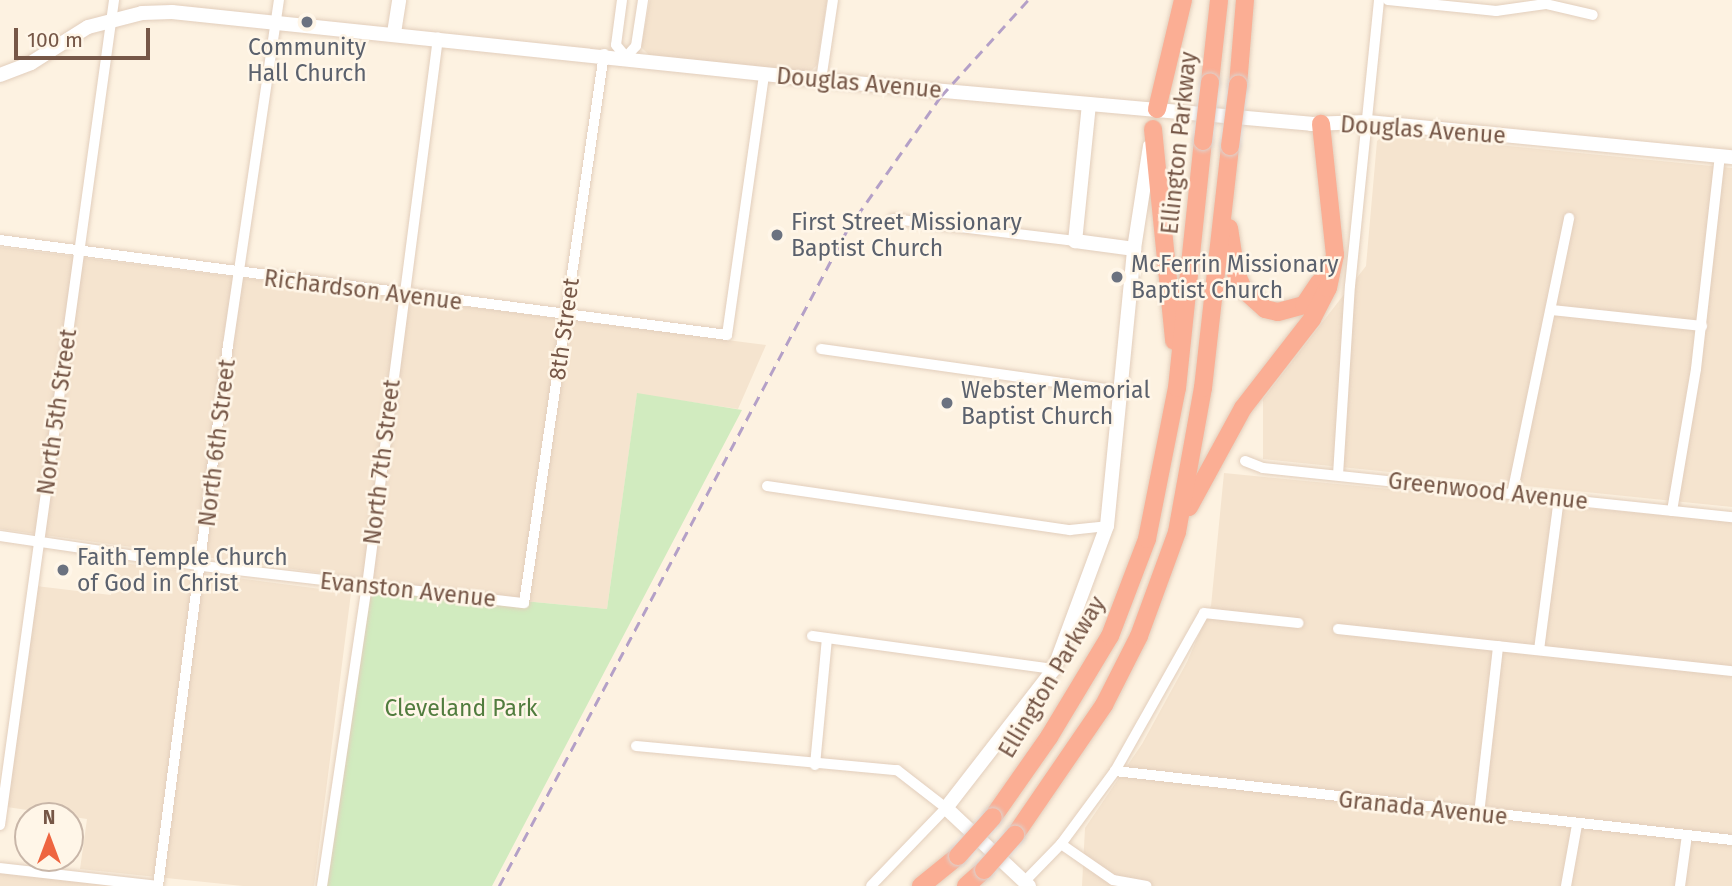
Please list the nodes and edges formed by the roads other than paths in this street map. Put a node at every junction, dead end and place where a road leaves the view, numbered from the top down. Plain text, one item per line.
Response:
1 (114, 0) edge
2 (279, 0) edge
3 (399, 0) edge
4 (622, 0) edge
5 (643, 0) edge
6 (832, 0) edge
7 (1183, 0) edge
8 (1219, 0) edge
9 (1245, 0) edge
10 (1378, 0) edge
11 (1388, 0) edge
12 (1593, 15) dead end
13 (112, 20) junction
14 (277, 22) junction
15 (394, 33) junction
16 (438, 38) junction
17 (604, 54) junction
18 (626, 57) junction
19 (764, 74) junction
20 (0, 75) edge
21 (821, 80) junction
22 (1090, 104) junction
23 (1157, 108) junction
24 (1367, 122) junction
25 (1316, 124) junction
26 (1153, 129) junction
27 (1726, 157) edge
28 (1227, 174) junction
29 (1569, 218) dead end
30 (893, 219) dead end
31 (0, 240) edge
32 (1075, 241) junction
33 (1134, 248) junction
34 (79, 252) junction
35 (240, 274) junction
36 (403, 295) junction
37 (1552, 310) junction
38 (566, 315) junction
39 (1702, 326) junction
40 (821, 349) dead end
41 (1177, 388) junction
42 (1120, 391) junction
43 (1245, 461) dead end
44 (1338, 475) junction
45 (767, 486) dead end
46 (1513, 494) junction
47 (1559, 499) junction
48 (1672, 511) junction
49 (1732, 517) edge
50 (1107, 526) junction
51 (1177, 532) junction
52 (0, 536) edge
53 (39, 541) junction
54 (203, 566) junction
55 (367, 586) junction
56 (524, 603) joint
57 (1298, 622) dead end
58 (1338, 629) dead end
59 (812, 636) dead end
60 (827, 639) junction
61 (1498, 646) junction
62 (1539, 650) junction
63 (1054, 669) junction
64 (1732, 671) edge
65 (636, 746) dead end
66 (815, 765) junction
67 (1115, 771) junction
68 (946, 807) junction
69 (1479, 814) junction
70 (0, 825) edge
71 (1577, 825) junction
72 (1687, 835) junction
73 (1732, 840) edge
74 (1061, 844) junction
75 (0, 868) edge
76 (1027, 883) edge
77 (158, 886) edge
78 (322, 886) edge
79 (872, 886) edge
80 (921, 886) edge
81 (966, 886) edge
82 (1146, 886) edge
83 (1566, 886) edge
84 (1680, 886) edge

1 - 13 street, North 5th Street
2 - 14 street, North 6th Street
3 - 15 main road
4 - 18 street
5 - 18 street
6 - 21 street
7 - 23 highway
8 - 41 highway, Ellington Parkway, bridge
9 - 28 highway, bridge
10 - 24 street
11 - 12 street
13 - 14 main road, Douglas Avenue
13 - 20 main road, Douglas Avenue
13 - 34 street, North 5th Street
14 - 15 main road, Douglas Avenue
14 - 35 street, North 6th Street
15 - 16 main road, Douglas Avenue
16 - 17 main road, Douglas Avenue
16 - 36 street, North 7th Street
17 - 18 main road, Douglas Avenue
17 - 38 street, 8th Street
18 - 19 main road, Douglas Avenue
19 - 21 main road, Douglas Avenue
19 - 38 street, Richardson Avenue
21 - 22 main road, Douglas Avenue
22 - 23 main road, Douglas Avenue
22 - 32 main road
23 - 25 main road, Douglas Avenue
23 - 26 main road
24 - 25 main road, Douglas Avenue
24 - 27 main road, Douglas Avenue
24 - 44 street
25 - 28 highway
25 - 51 highway
26 - 33 main road
26 - 41 highway
27 - 39 street
28 - 51 highway
29 - 37 street
30 - 32 street
31 - 34 street, Richardson Avenue
32 - 33 main road
33 - 42 main road
34 - 35 street, Richardson Avenue
34 - 53 street, North 5th Street
35 - 36 street, Richardson Avenue
35 - 54 street, North 6th Street
36 - 38 street, Richardson Avenue
36 - 55 street, North 7th Street
37 - 39 street
37 - 46 street
38 - 56 street, 8th Street
39 - 48 street
40 - 42 street
41 - 80 highway, Ellington Parkway, bridge
42 - 50 main road
43 - 44 street, Greenwood Avenue
44 - 46 street, Greenwood Avenue
45 - 50 street
46 - 47 street, Greenwood Avenue
47 - 48 street, Greenwood Avenue
47 - 62 street
48 - 49 street, Greenwood Avenue
50 - 63 main road
51 - 81 highway, bridge
52 - 53 street, Evanston Avenue
53 - 54 street, Evanston Avenue
53 - 70 street, North 5th Street
54 - 55 street, Evanston Avenue
54 - 77 street, North 6th Street
55 - 56 street, Evanston Avenue
55 - 78 street, North 7th Street
57 - 67 street
58 - 61 street
59 - 60 street
60 - 63 street
60 - 66 street
61 - 62 street
61 - 69 street
62 - 64 street
63 - 68 main road
65 - 66 street
66 - 68 street
67 - 69 street, Granada Avenue
67 - 74 street
68 - 76 main road
68 - 79 street
69 - 71 street, Granada Avenue
71 - 72 street, Granada Avenue
71 - 83 street
72 - 73 street, Granada Avenue
72 - 84 street
74 - 76 street
74 - 82 street
75 - 77 street

